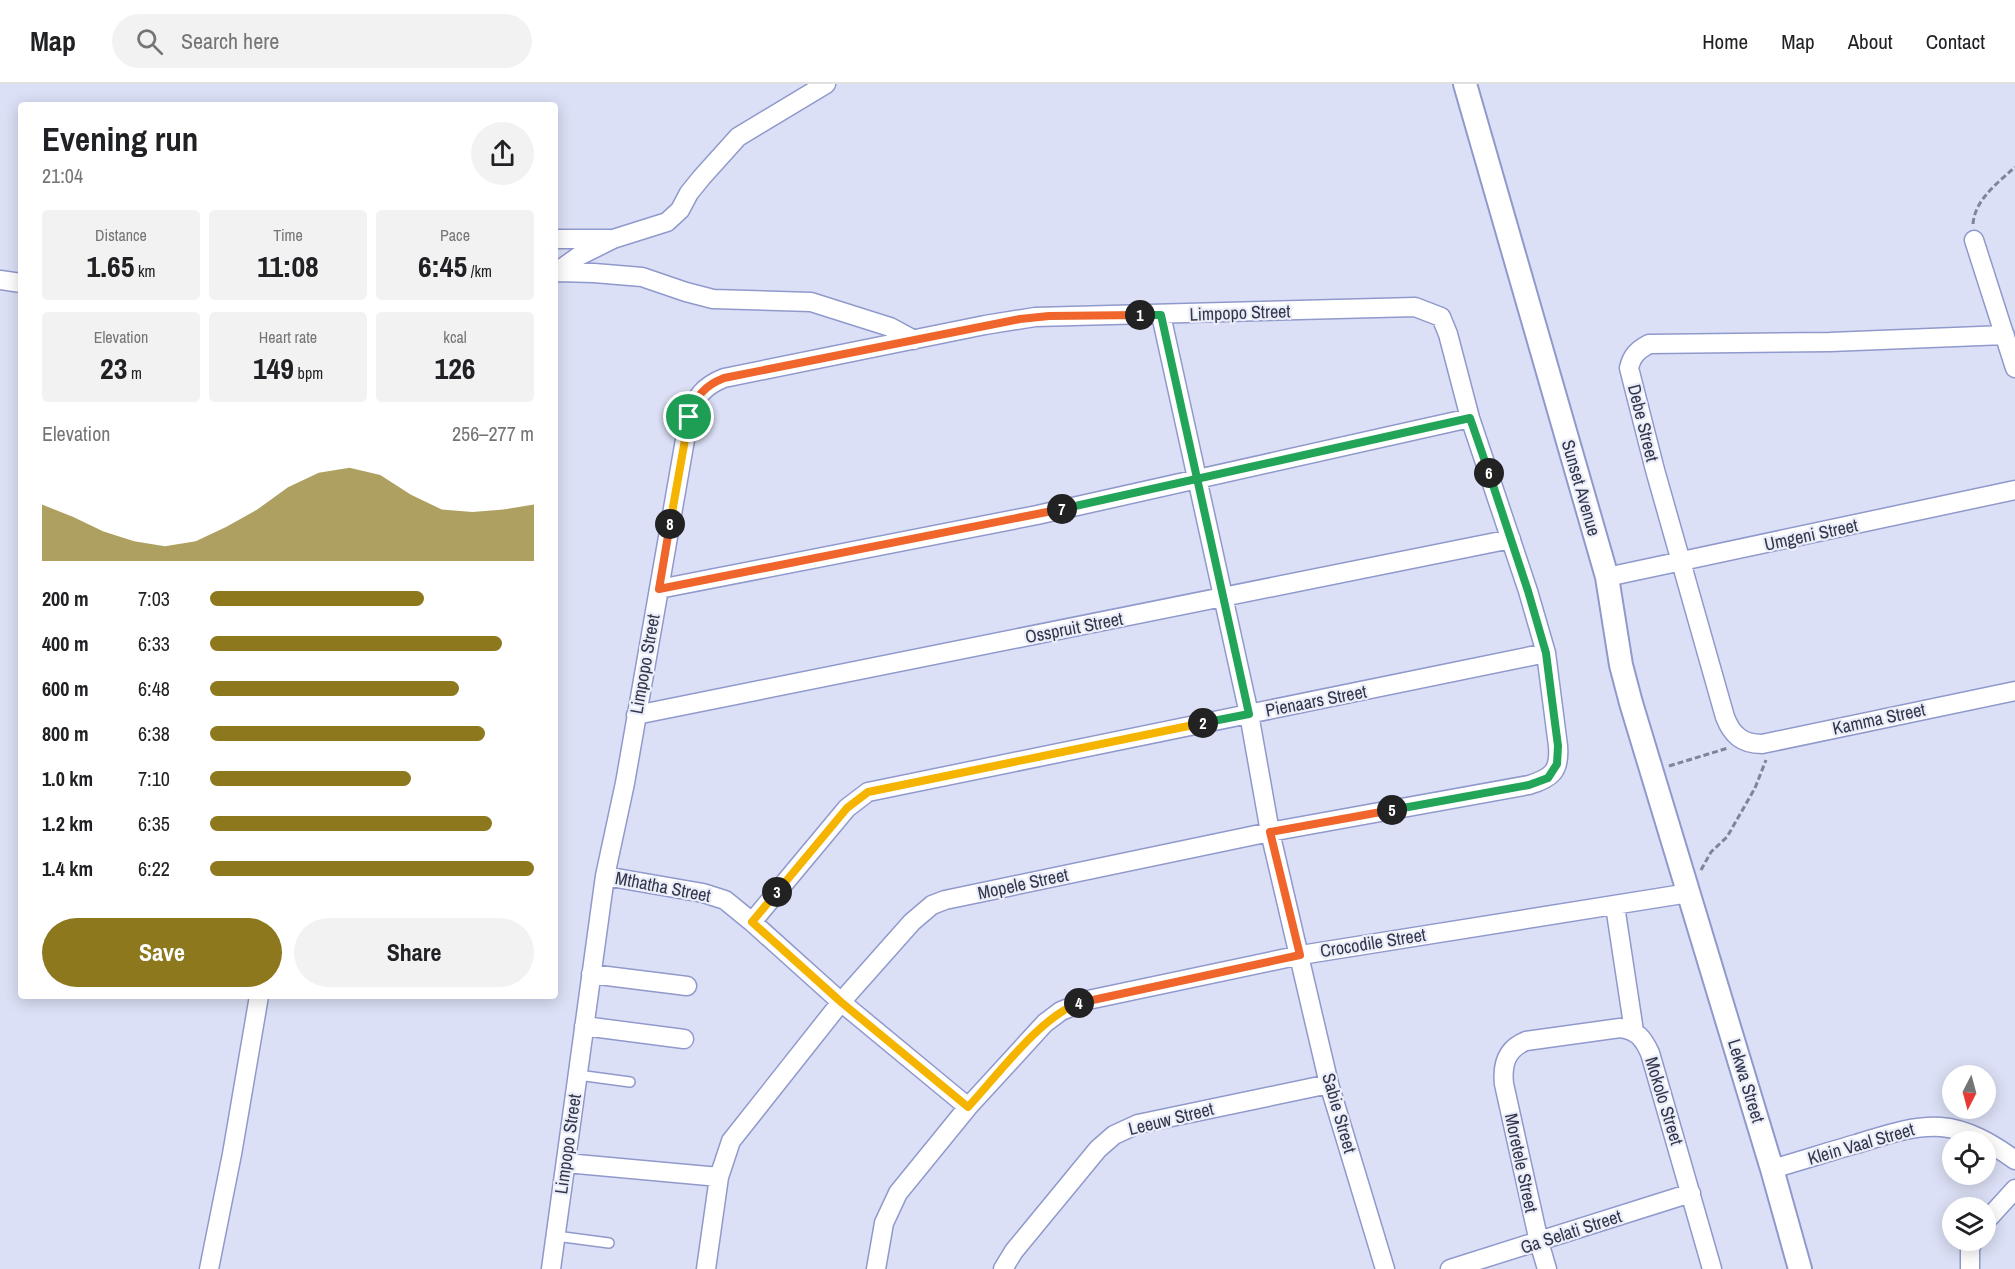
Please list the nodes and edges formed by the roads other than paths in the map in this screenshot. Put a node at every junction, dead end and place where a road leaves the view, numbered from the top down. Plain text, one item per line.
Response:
1 (826, 84) edge
2 (1465, 84) edge
3 (558, 239) edge
4 (613, 239) junction
5 (1974, 240) road end
6 (558, 271) edge
7 (558, 272) edge
8 (0, 280) edge
9 (18, 283) edge
10 (1161, 315) junction
11 (2007, 325) edge
12 (914, 340) junction
13 (2015, 368) edge
14 (1470, 418) junction
15 (1197, 478) junction
16 (2015, 490) edge
17 (1511, 539) junction
18 (1681, 563) junction
19 (1607, 578) junction
20 (659, 589) junction
21 (1224, 598) junction
22 (1546, 653) junction
23 (2015, 691) edge
24 (1249, 714) junction
25 (636, 715) junction
26 (1744, 742) joint
27 (1548, 778) joint
28 (1270, 832) junction
29 (605, 876) junction
30 (1689, 893) junction
31 (1615, 906) junction
32 (752, 922) junction
33 (1300, 955) junction
34 (591, 974) junction
35 (687, 987) dead end
36 (258, 999) edge
37 (841, 1002) junction
38 (584, 1026) junction
39 (1634, 1031) junction
40 (684, 1039) dead end
41 (578, 1075) junction
42 (630, 1082) dead end
43 (1329, 1084) junction
44 (968, 1107) junction
45 (2015, 1160) edge
46 (566, 1163) junction
47 (1772, 1169) junction
48 (719, 1177) junction
49 (2015, 1189) edge
50 (1691, 1193) junction
51 (1996, 1210) edge
52 (556, 1236) junction
53 (1539, 1242) junction
54 (609, 1243) dead end
55 (1970, 1251) edge
56 (209, 1269) edge
57 (551, 1269) edge
58 (706, 1269) edge
59 (876, 1269) edge
60 (1003, 1269) edge
61 (1385, 1269) edge
62 (1450, 1269) edge
63 (1547, 1269) edge
64 (1712, 1269) edge
65 (1800, 1269) edge
66 (1970, 1269) edge

1 - 4 street
2 - 19 street, Sunset Avenue
3 - 4 street
4 - 6 street
5 - 11 street
7 - 12 street
8 - 9 street
10 - 12 street, Limpopo Street
10 - 14 street, Limpopo Street
10 - 15 street, Sabie Street
11 - 13 street
11 - 18 street, Debe Street
12 - 20 street, Limpopo Street
14 - 15 street
14 - 17 street, Limpopo Street
15 - 20 street
15 - 21 street, Sabie Street
16 - 18 street, Umgeni Street
17 - 21 street, Osspruit Street
17 - 22 street, Limpopo Street
18 - 19 street, Umgeni Street
18 - 26 street, Debe Street
19 - 30 street, Sunset Avenue
20 - 25 street, Limpopo Street
21 - 24 street, Sabie Street
21 - 25 street, Osspruit Street
22 - 24 street, Pienaars Street
22 - 27 street, Limpopo Street
23 - 26 street, Kamma Street
24 - 28 street, Sabie Street
24 - 32 street, Pienaars Street
25 - 29 street, Limpopo Street
27 - 28 street, Mopele Street
28 - 33 street, Sabie Street
28 - 37 street, Mopele Street
29 - 32 street, Mthatha Street
29 - 34 street, Limpopo Street
30 - 31 street, Crocodile Street
30 - 47 street, Lekwa Street
31 - 33 street, Crocodile Street
31 - 39 street
32 - 37 street, Mthatha Street
33 - 43 street, Sabie Street
33 - 44 street, Crocodile Street
34 - 35 street
34 - 38 street, Limpopo Street
36 - 56 street
37 - 44 street, Mthatha Street
37 - 48 street, Mopele Street
38 - 40 street
38 - 41 street, Limpopo Street
39 - 50 street, Mokolo Street
39 - 53 street, Moretele Street
41 - 42 lane
41 - 46 street, Limpopo Street
43 - 60 street, Leeuw Street
43 - 61 street, Sabie Street
44 - 59 street, Crocodile Street
45 - 47 street, Klein Vaal Street
46 - 48 street
46 - 52 street, Limpopo Street
47 - 65 street, Lekwa Street
48 - 58 street, Mopele Street
49 - 51 street
50 - 53 street, Ga Selati Street
50 - 64 street, Mokolo Street
52 - 54 lane
52 - 57 street, Limpopo Street
53 - 62 street, Ga Selati Street
53 - 63 street, Moretele Street
55 - 66 street

